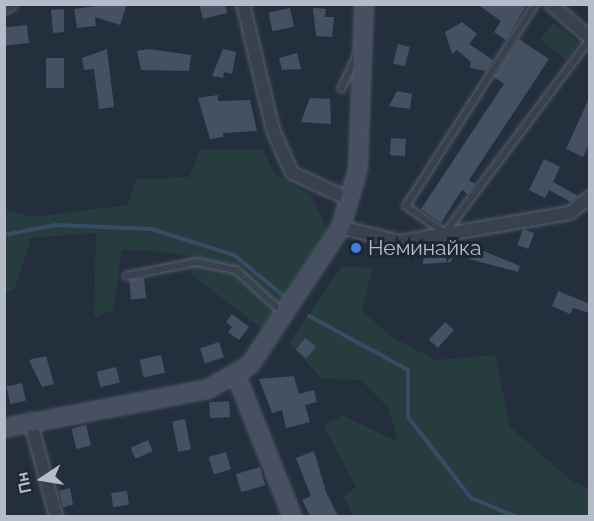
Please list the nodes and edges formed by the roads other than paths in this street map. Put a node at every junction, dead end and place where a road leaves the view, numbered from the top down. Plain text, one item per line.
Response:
1 (11, 4) edge
2 (243, 4) edge
3 (364, 4) edge
4 (535, 4) edge
5 (551, 4) edge
6 (4, 8) edge
7 (590, 38) edge
8 (363, 39) junction
9 (341, 89) dead end
10 (590, 197) edge
11 (349, 199) junction
12 (341, 227) junction
13 (446, 235) junction
14 (126, 276) dead end
15 (285, 315) junction
16 (236, 375) junction
17 (30, 420) junction
18 (4, 428) edge
19 (56, 516) edge
20 (292, 516) edge

1 - 6 street
2 - 11 street
3 - 8 main road
4 - 13 lane
5 - 7 street
7 - 13 lane
8 - 9 lane
8 - 11 main road
10 - 13 street
11 - 12 main road
12 - 13 street
12 - 15 main road
14 - 15 lane
15 - 16 main road
16 - 17 main road
16 - 20 main road
17 - 18 main road
17 - 19 street

